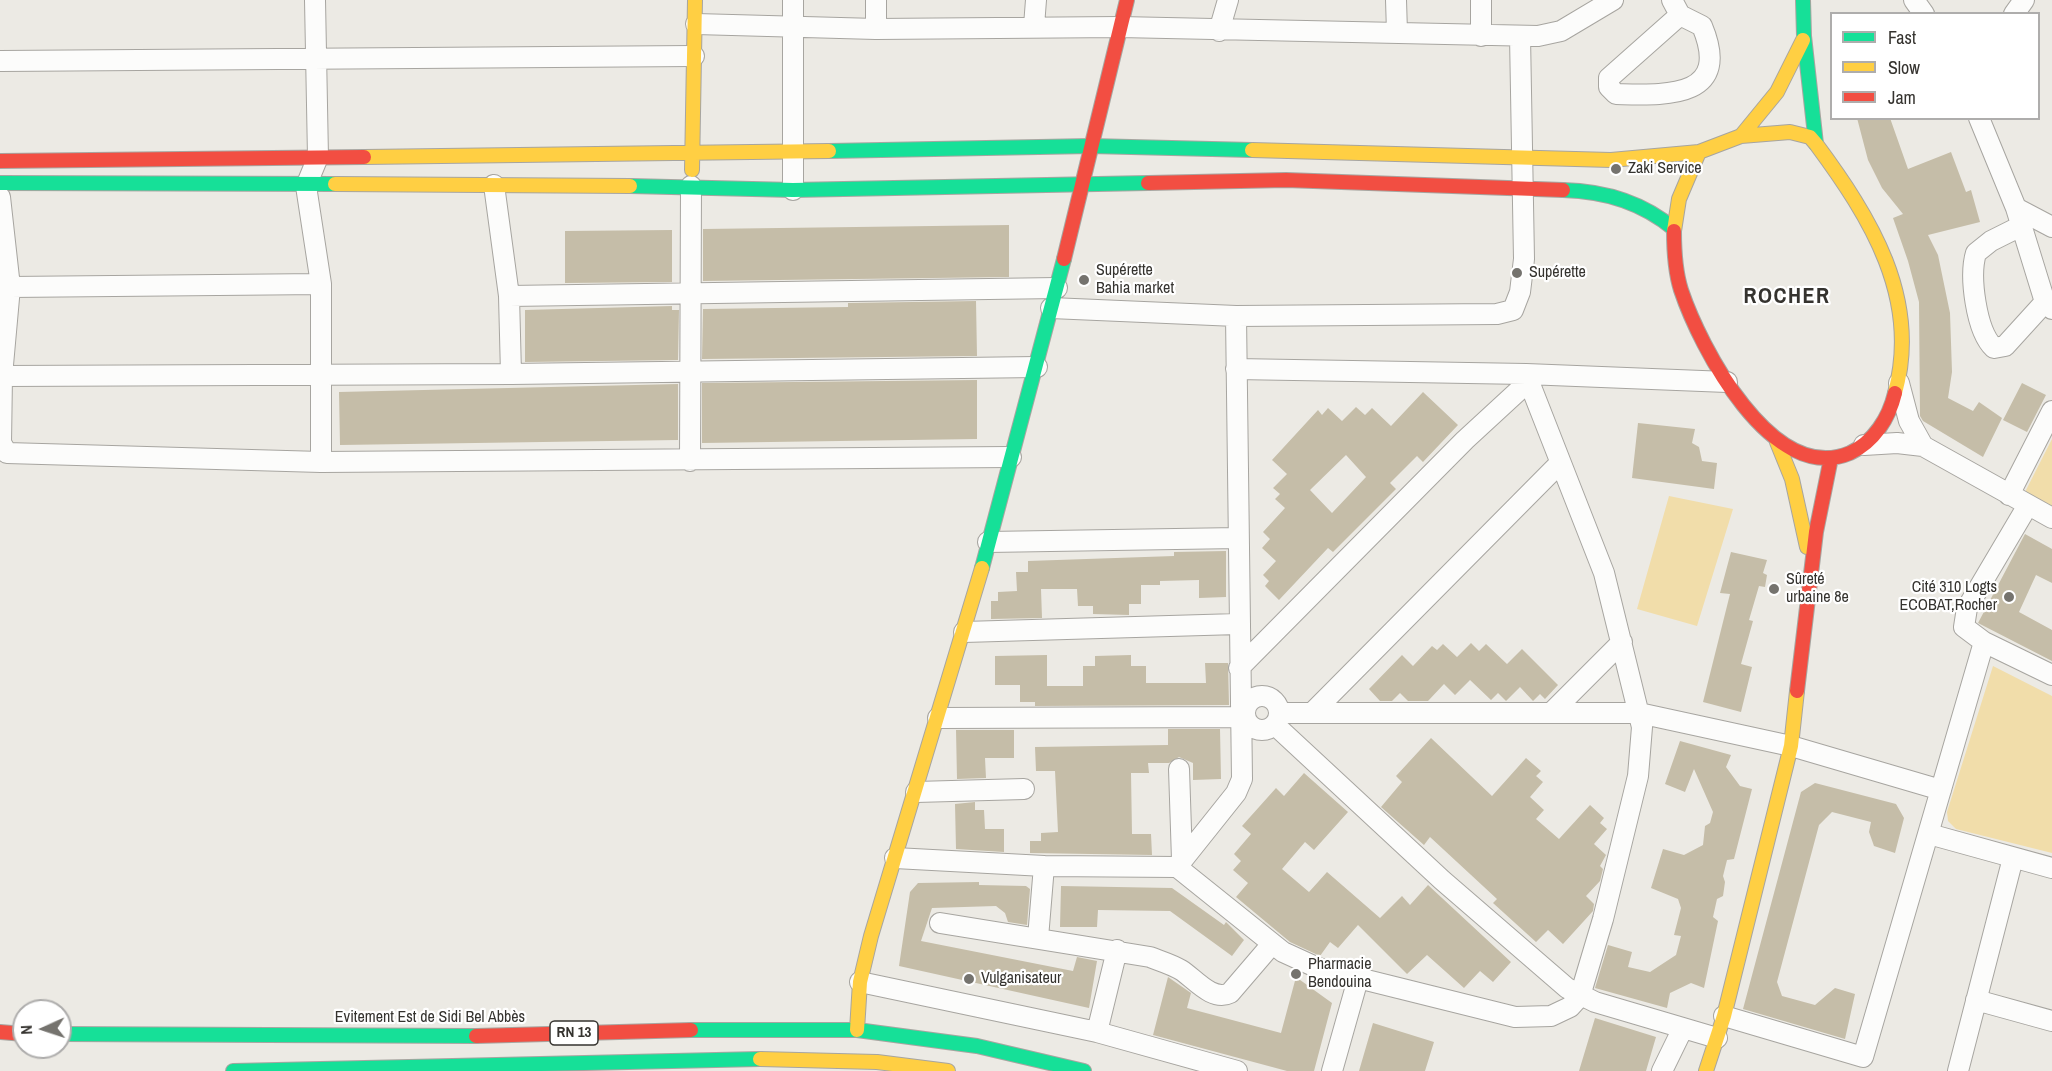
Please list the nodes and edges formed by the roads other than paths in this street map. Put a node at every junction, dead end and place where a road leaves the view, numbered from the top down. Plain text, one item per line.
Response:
1 (315, 0) edge
2 (695, 0) edge
3 (794, 0) edge
4 (876, 0) edge
5 (1036, 0) edge
6 (1127, 0) edge
7 (1228, 0) edge
8 (1396, 0) edge
9 (1481, 0) edge
10 (1613, 0) edge
11 (1803, 0) edge
12 (1676, 8) edge
13 (1584, 10) edge
14 (696, 24) junction
15 (1034, 26) junction
16 (794, 27) junction
17 (1120, 27) junction
18 (876, 29) junction
19 (1219, 31) junction
20 (1397, 32) junction
21 (1480, 36) junction
22 (1520, 36) junction
23 (1804, 36) junction
24 (694, 56) junction
25 (316, 59) junction
26 (0, 61) edge
27 (1980, 120) edge
28 (1741, 136) junction
29 (1816, 144) junction
30 (1091, 146) junction
31 (794, 152) junction
32 (1699, 152) junction
33 (693, 153) junction
34 (1523, 156) junction
35 (318, 157) junction
36 (0, 161) edge
37 (0, 183) edge
38 (1083, 183) junction
39 (306, 186) junction
40 (494, 186) junction
41 (690, 186) junction
42 (1525, 188) junction
43 (793, 190) junction
44 (0, 197) edge
45 (2019, 217) junction
46 (2052, 227) edge
47 (1674, 229) junction
48 (321, 284) junction
49 (10, 287) junction
50 (1057, 288) junction
51 (688, 293) junction
52 (509, 296) junction
53 (2049, 306) edge
54 (1051, 308) junction
55 (1236, 316) junction
56 (1037, 367) junction
57 (1236, 369) junction
58 (689, 371) junction
59 (511, 374) junction
60 (321, 375) junction
61 (2, 376) junction
62 (1527, 378) junction
63 (1727, 382) junction
64 (1899, 383) junction
65 (2052, 411) edge
66 (1777, 442) junction
67 (1864, 445) junction
68 (1923, 446) junction
69 (1011, 458) junction
70 (1831, 458) junction
71 (690, 461) junction
72 (321, 462) junction
73 (1560, 463) junction
74 (2009, 495) junction
75 (2028, 505) junction
76 (2052, 518) edge
77 (1238, 538) junction
78 (988, 542) junction
79 (1811, 571) junction
80 (1239, 624) junction
81 (964, 632) junction
82 (1622, 642) junction
83 (1984, 642) junction
84 (1239, 668) junction
85 (2052, 675) edge
86 (1553, 711) junction
87 (1312, 713) junction
88 (1640, 713) junction
89 (1243, 717) junction
90 (938, 718) junction
91 (1277, 719) junction
92 (1791, 746) junction
93 (1179, 769) dead end
94 (1024, 789) dead end
95 (1941, 790) junction
96 (916, 792) junction
97 (1929, 834) junction
98 (895, 858) junction
99 (2013, 858) junction
100 (1179, 864) junction
101 (1044, 867) junction
102 (2052, 868) edge
103 (940, 923) dead end
104 (1038, 938) junction
105 (1272, 944) junction
106 (1117, 950) junction
107 (1358, 979) junction
108 (860, 982) junction
109 (1580, 996) junction
110 (1976, 1000) junction
111 (1724, 1017) junction
112 (2052, 1021) edge
113 (1683, 1028) junction
114 (857, 1030) junction
115 (1097, 1032) junction
116 (72, 1034) edge
117 (1717, 1038) junction
118 (1861, 1064) edge
119 (818, 1065) edge
120 (544, 1066) edge
121 (509, 1068) edge
122 (233, 1071) edge
123 (948, 1071) edge
124 (1084, 1071) edge
125 (1237, 1071) edge
126 (1332, 1071) edge
127 (1662, 1071) edge
128 (1706, 1071) edge
129 (1958, 1071) edge

1 - 25 street
2 - 14 main road
3 - 16 street
4 - 18 street
5 - 15 street
6 - 17 main road
7 - 19 street
8 - 20 street
9 - 21 street
10 - 13 street
11 - 23 main road
12 - 12 street
13 - 22 street
14 - 16 street
14 - 24 main road
15 - 17 street
15 - 18 street
16 - 18 street
16 - 31 street
17 - 19 street
17 - 30 main road
19 - 20 street
20 - 21 street
21 - 22 street
22 - 34 street
23 - 28 main road
23 - 29 main road
24 - 25 street
24 - 33 main road
25 - 26 street
25 - 35 street
27 - 45 street
28 - 29 main road
28 - 32 main road
29 - 64 main road
30 - 31 main road
30 - 34 main road
30 - 38 main road
31 - 33 main road
31 - 43 street
32 - 34 main road
32 - 47 main road
33 - 35 main road
33 - 41 main road
34 - 42 street
35 - 36 main road
35 - 39 street
37 - 39 main road
38 - 42 main road
38 - 43 main road
38 - 50 main road
39 - 40 main road
39 - 48 street
40 - 41 main road
40 - 52 street
41 - 43 main road
41 - 51 street
42 - 47 main road
42 - 55 street
44 - 49 street
45 - 46 street
45 - 53 street
45 - 53 street
47 - 63 main road
48 - 49 street
48 - 60 street
49 - 61 street
50 - 51 street
50 - 54 main road
51 - 52 street
51 - 58 street
52 - 59 street
54 - 55 street
54 - 56 main road
55 - 57 street
56 - 58 street
56 - 69 main road
57 - 62 street
57 - 77 street
58 - 59 street
58 - 71 street
59 - 60 street
60 - 61 street
60 - 72 street
61 - 72 street
62 - 63 street
62 - 73 street
62 - 84 street
63 - 66 main road
64 - 67 main road
64 - 68 street
65 - 74 street
66 - 70 main road
66 - 79 main road
67 - 68 street
67 - 70 main road
68 - 74 street
69 - 71 street
69 - 78 main road
70 - 79 main road
71 - 72 street
73 - 82 street
73 - 87 street
74 - 75 street
75 - 76 street
75 - 83 street
77 - 78 street
77 - 80 street
78 - 81 main road
79 - 92 main road
80 - 81 street
80 - 84 street
81 - 90 main road
82 - 86 street
82 - 88 street
83 - 85 street
83 - 95 street
84 - 89 street
86 - 87 street
86 - 88 street
87 - 91 street
88 - 92 street
88 - 109 street
89 - 90 street
89 - 91 street
89 - 91 street
89 - 100 street
90 - 96 main road
91 - 109 street
92 - 95 street
92 - 111 main road
93 - 100 street
94 - 96 street
95 - 97 street
96 - 98 main road
97 - 99 street
97 - 118 street
98 - 101 street
98 - 108 main road
99 - 102 street
99 - 110 street
100 - 101 street
100 - 105 street
101 - 104 street
103 - 104 street
104 - 106 street
105 - 106 street
105 - 107 street
106 - 115 street
107 - 109 street
107 - 126 street
108 - 114 main road
108 - 115 street
109 - 113 street
110 - 112 street
110 - 129 street
111 - 117 main road
111 - 118 street
113 - 117 street
113 - 127 street
114 - 116 main road, Evitement Est de Sidi Bel Abbès / RN 13
114 - 124 main road, Evitement Est de Sidi Bel Abbès / RN 13
115 - 125 street
117 - 128 main road
119 - 120 main road, RN 13
119 - 123 main road, RN 13
120 - 121 main road, RN 13
121 - 122 main road, RN 13

